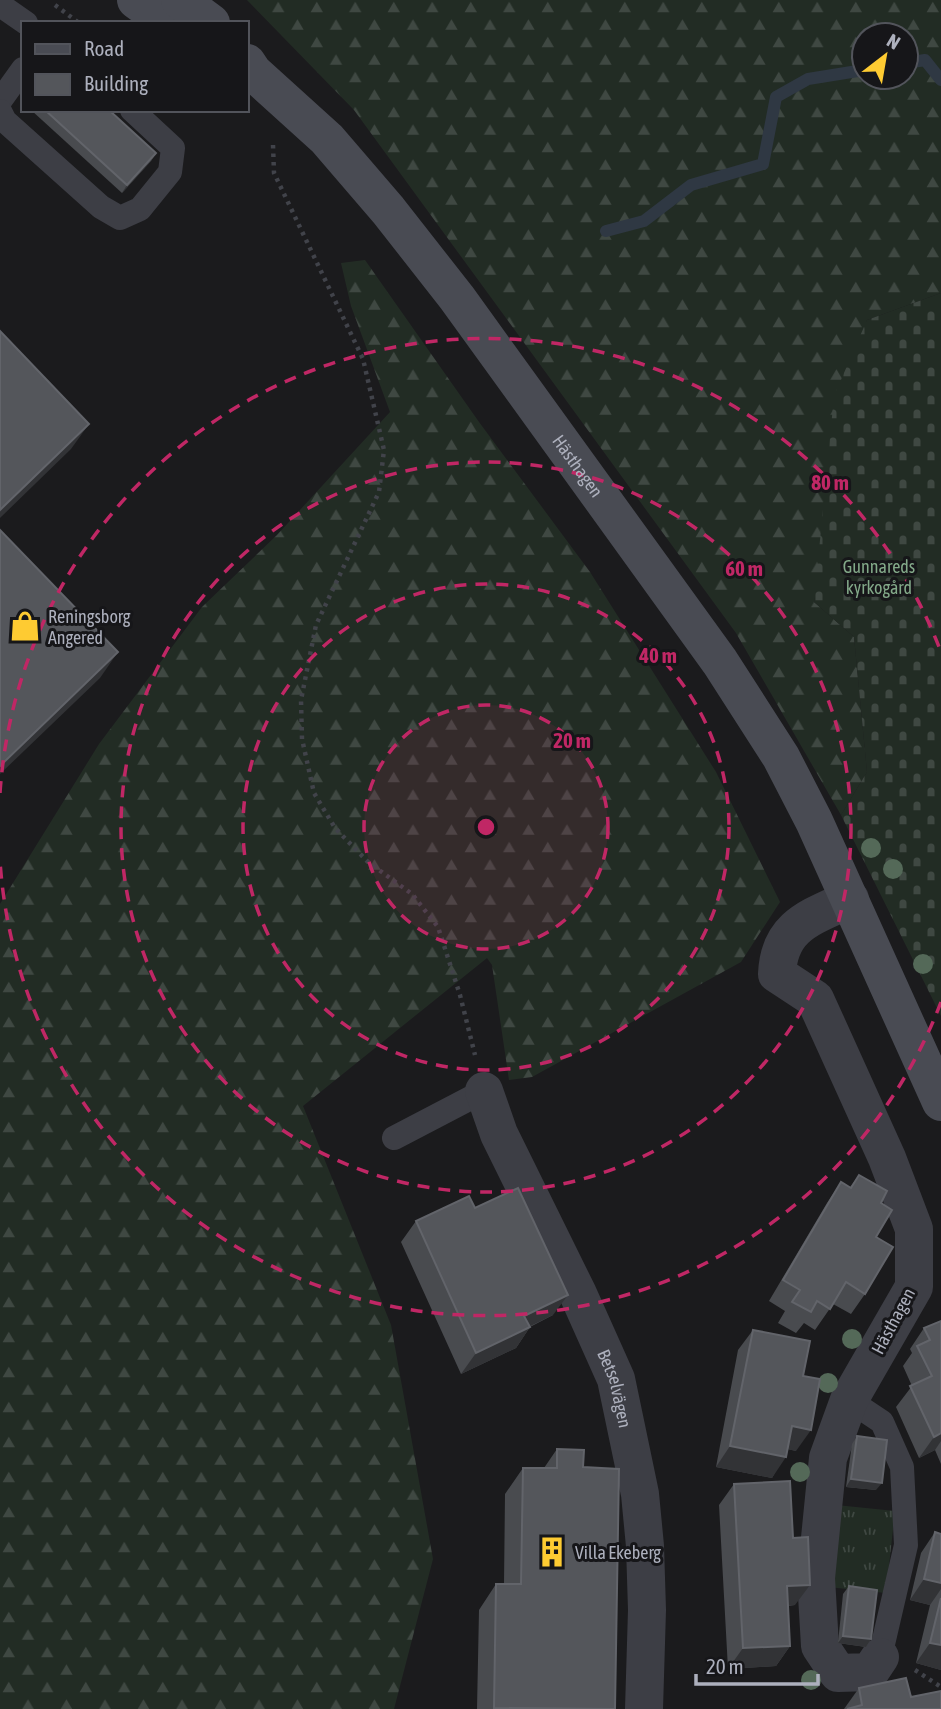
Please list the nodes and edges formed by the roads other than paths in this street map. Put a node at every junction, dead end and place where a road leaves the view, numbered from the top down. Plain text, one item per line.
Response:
1 (136, 0) edge
2 (180, 0) edge
3 (0, 5) edge
4 (23, 21) edge
5 (165, 21) edge
6 (208, 21) edge
7 (249, 68) edge
8 (21, 72) edge
9 (0, 101) edge
10 (0, 111) edge
11 (134, 112) edge
12 (850, 899) junction
13 (484, 1091) joint
14 (941, 1102) edge
15 (394, 1138) dead end
16 (849, 1400) junction
17 (880, 1657) joint
18 (644, 1709) edge

1 - 5 street
2 - 6 street
3 - 4 lane
7 - 12 street, Hästhagen
8 - 9 lane
10 - 11 lane
12 - 14 street, Hästhagen
12 - 16 street, Hästhagen
13 - 15 lane
13 - 18 street, Betselvägen
16 - 17 lane
16 - 17 street, Hästhagen

